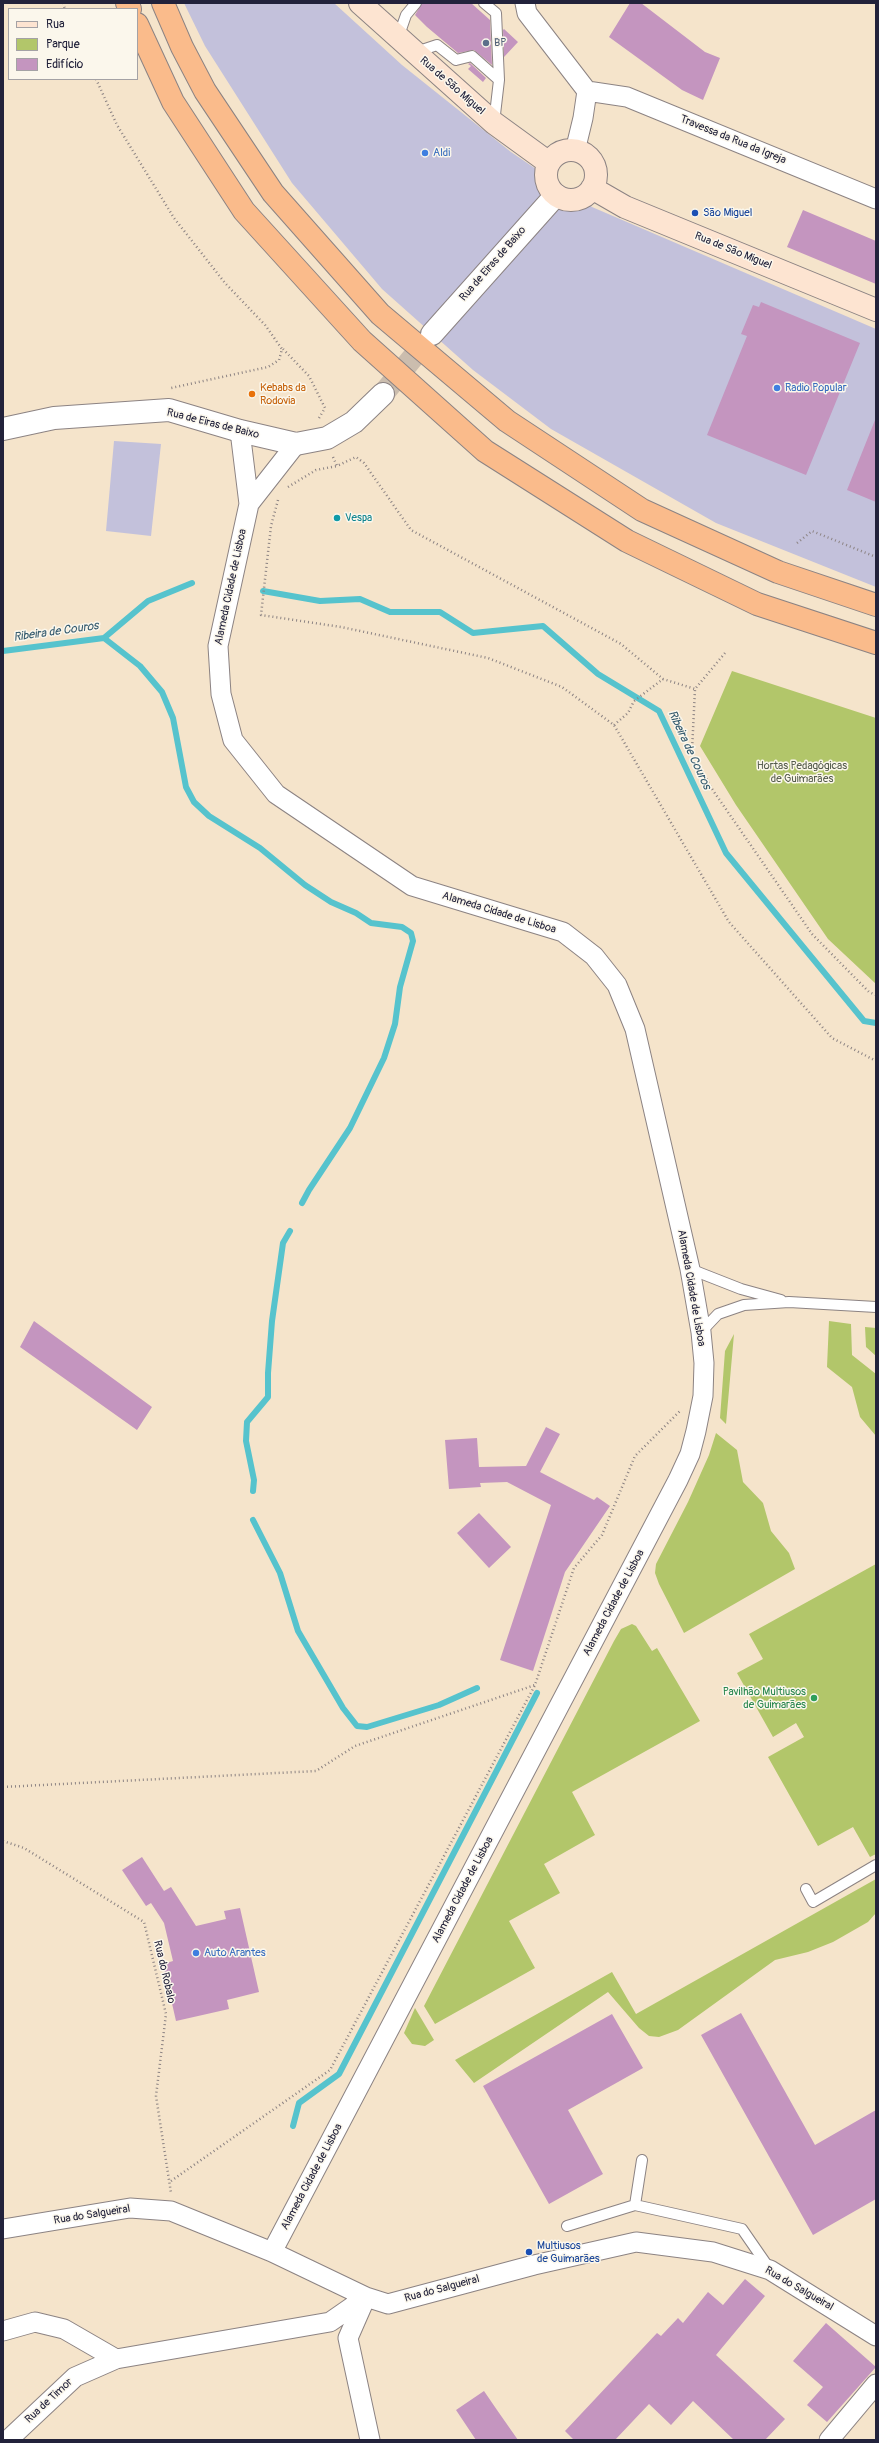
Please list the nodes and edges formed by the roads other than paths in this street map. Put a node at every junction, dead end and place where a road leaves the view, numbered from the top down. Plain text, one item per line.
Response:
1 (163, 3) edge
2 (360, 3) edge
3 (416, 3) edge
4 (484, 3) edge
5 (525, 3) edge
6 (138, 26) edge
7 (398, 38) junction
8 (414, 53) junction
9 (499, 80) junction
10 (587, 91) junction
11 (494, 123) junction
12 (575, 150) junction
13 (549, 163) junction
14 (592, 188) junction
15 (556, 195) junction
16 (876, 199) edge
17 (876, 310) edge
18 (432, 334) tunnel mouth
19 (383, 394) tunnel mouth
20 (3, 429) edge
21 (240, 431) junction
22 (296, 444) junction
23 (249, 504) junction
24 (876, 605) edge
25 (876, 643) edge
26 (690, 1268) junction
27 (788, 1302) junction
28 (876, 1307) edge
29 (701, 1332) junction
30 (876, 1866) edge
31 (806, 1889) dead end
32 (642, 2160) dead end
33 (635, 2205) junction
34 (568, 2226) dead end
35 (3, 2229) edge
36 (272, 2252) junction
37 (770, 2270) junction
38 (366, 2297) junction
39 (3, 2331) edge
40 (876, 2336) edge
41 (116, 2359) junction
42 (876, 2384) edge
43 (8, 2440) edge
44 (370, 2440) edge
45 (829, 2440) edge

1 - 24 highway
2 - 7 main road, Rua de São Miguel
3 - 7 lane
4 - 9 lane
5 - 10 street
6 - 25 highway
7 - 8 main road, Rua de São Miguel
8 - 9 lane
8 - 11 main road, Rua de São Miguel
9 - 11 lane
10 - 12 street
10 - 16 street, Travessa da Rua da Igreja
11 - 13 main road, Rua de São Miguel
12 - 13 main road
12 - 14 main road
13 - 15 main road
14 - 15 main road
14 - 17 main road, Rua de São Miguel
15 - 18 street, Rua de Eiras de Baixo
19 - 22 street, Rua de Eiras de Baixo
20 - 21 street, Rua de Eiras de Baixo
21 - 22 street, Rua de Eiras de Baixo
21 - 23 street, Alameda Cidade de Lisboa
22 - 23 street, Alameda Cidade de Lisboa
23 - 26 street, Alameda Cidade de Lisboa
26 - 27 lane
26 - 29 street, Alameda Cidade de Lisboa
27 - 28 lane
27 - 29 lane
29 - 36 street, Alameda Cidade de Lisboa
30 - 31 lane
32 - 33 lane
33 - 34 lane
33 - 37 lane
35 - 36 street, Rua do Salgueiral
36 - 38 street, Rua do Salgueiral
37 - 38 street, Rua do Salgueiral
37 - 40 street, Rua do Salgueiral
38 - 41 street, Rua de Timor
38 - 44 street
39 - 41 street
41 - 43 street, Rua de Timor
42 - 45 street

